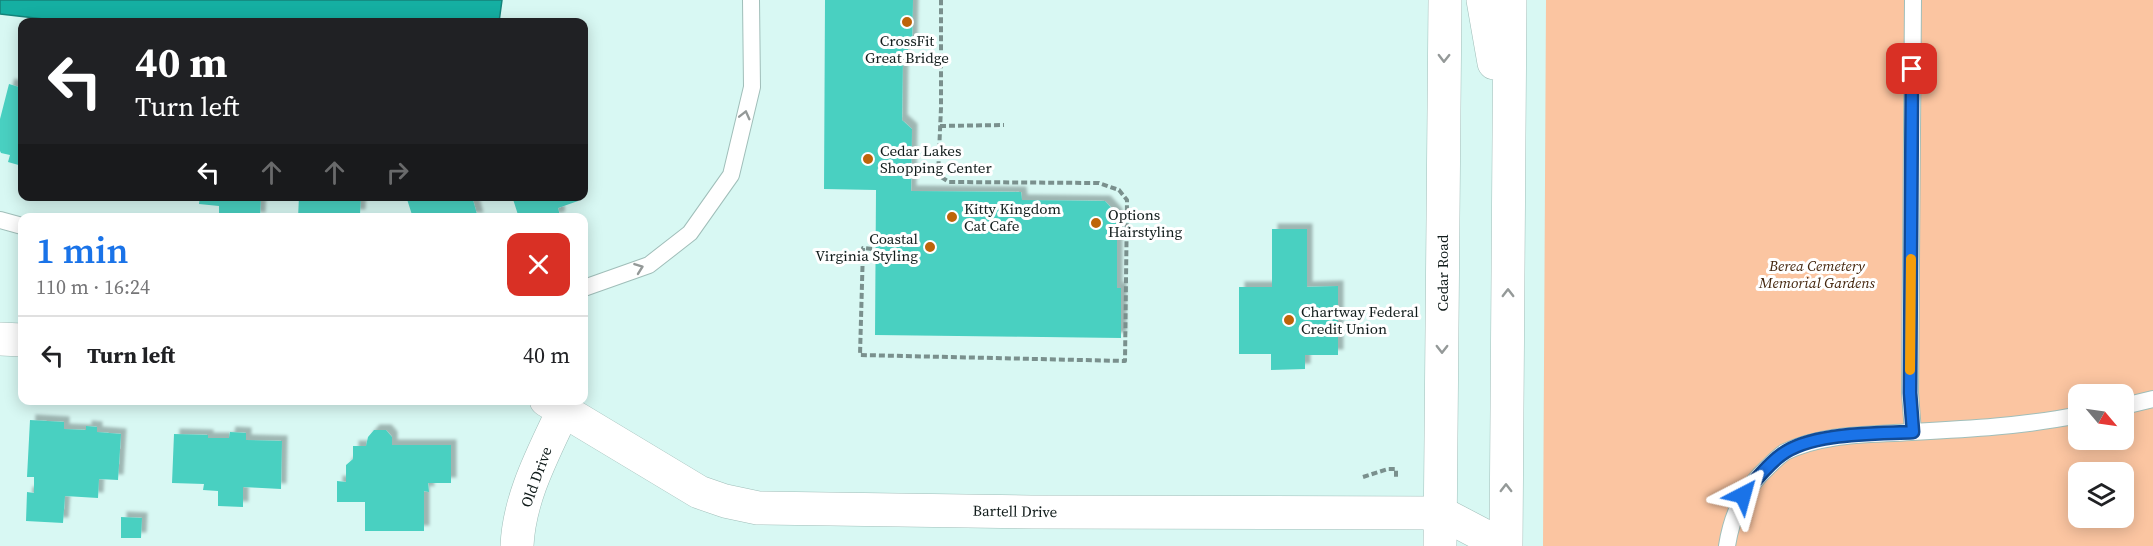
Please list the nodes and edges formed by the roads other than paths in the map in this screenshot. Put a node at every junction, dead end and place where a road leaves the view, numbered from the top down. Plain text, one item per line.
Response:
1 (751, 0) edge
2 (1444, 0) edge
3 (1483, 0) edge
4 (1510, 0) edge
5 (1913, 0) edge
6 (1509, 141) junction
7 (0, 220) edge
8 (18, 225) edge
9 (588, 287) edge
10 (0, 339) edge
11 (18, 340) edge
12 (2153, 399) edge
13 (2134, 404) edge
14 (555, 406) edge
15 (2068, 417) edge
16 (1913, 432) junction
17 (1441, 513) junction
18 (518, 546) edge
19 (1440, 546) edge
20 (1505, 546) edge
21 (1727, 546) edge

9 -> 1 lane
2 -> 17 main road, Cedar Road
3 - 6 main road
4 - 6 main road
5 - 16 lane
20 -> 6 main road
7 - 8 lane
10 - 11 main road
12 - 13 lane
14 - 17 main road, Bartell Drive
14 - 18 main road, Old Drive
15 - 16 lane
16 - 21 lane
17 - 19 main road, Cedar Road
17 - 20 main road, Bartell Drive

